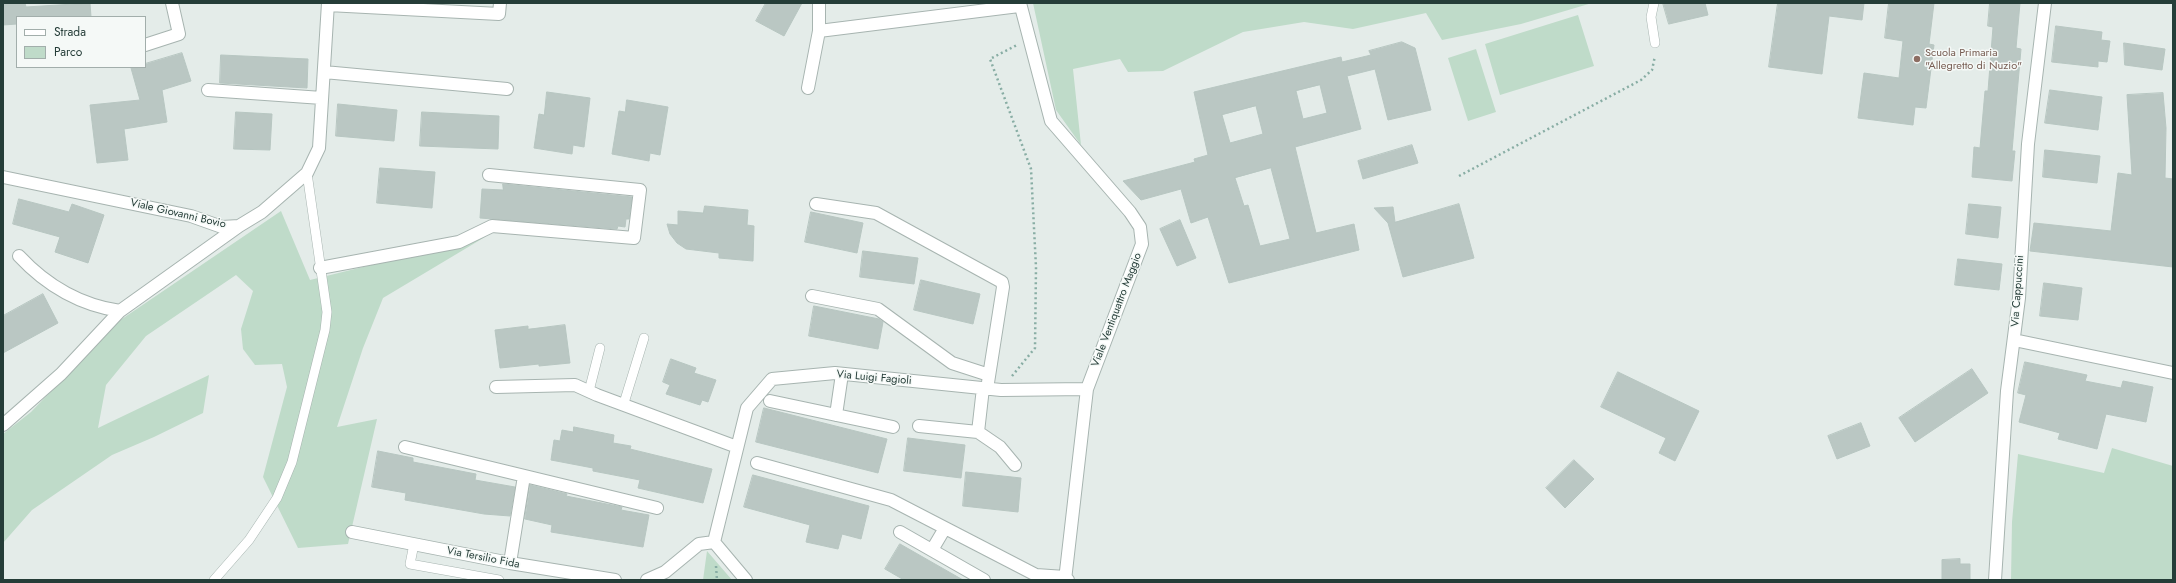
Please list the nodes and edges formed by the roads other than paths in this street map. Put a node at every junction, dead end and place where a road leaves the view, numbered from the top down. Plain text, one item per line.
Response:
1 (172, 3) edge
2 (500, 3) edge
3 (819, 3) edge
4 (1654, 3) edge
5 (2045, 3) edge
6 (328, 4) edge
7 (1020, 5) edge
8 (405, 6) edge
9 (819, 31) junction
10 (1655, 43) road end
11 (146, 45) edge
12 (324, 72) junction
13 (808, 88) dead end
14 (507, 89) dead end
15 (208, 90) dead end
16 (322, 98) junction
17 (307, 173) junction
18 (489, 174) dead end
19 (3, 177) edge
20 (816, 204) dead end
21 (239, 226) junction
22 (19, 256) dead end
23 (320, 268) junction
24 (812, 296) dead end
25 (120, 311) junction
26 (644, 338) dead end
27 (2014, 340) junction
28 (600, 348) dead end
29 (2173, 373) edge
30 (842, 374) junction
31 (989, 374) junction
32 (496, 387) dead end
33 (985, 388) junction
34 (1087, 389) junction
35 (589, 391) junction
36 (770, 401) dead end
37 (624, 403) junction
38 (836, 415) junction
39 (3, 425) edge
40 (893, 426) dead end
41 (919, 426) dead end
42 (978, 432) junction
43 (405, 447) dead end
44 (737, 447) junction
45 (757, 463) dead end
46 (1015, 465) dead end
47 (524, 476) junction
48 (657, 508) dead end
49 (945, 528) junction
50 (352, 532) dead end
51 (900, 532) dead end
52 (714, 542) junction
53 (414, 544) junction
54 (932, 550) junction
55 (510, 563) junction
56 (562, 576) edge
57 (1066, 579) edge
58 (214, 580) edge
59 (499, 580) edge
60 (615, 580) edge
61 (647, 580) edge
62 (746, 580) edge
63 (984, 580) edge
64 (1995, 580) edge

1 - 11 street
2 - 8 street
3 - 9 street
4 - 10 lane
5 - 27 street, Via Cappuccini
6 - 8 street
6 - 12 street, Viale Giovanni Bovio
7 - 9 street
7 - 34 street, Viale Ventiquattro Maggio
9 - 13 street
12 - 14 street
12 - 16 street, Viale Giovanni Bovio
15 - 16 street
16 - 17 street, Viale Giovanni Bovio
17 - 21 street, Viale Giovanni Bovio
17 - 23 lane
18 - 23 street
19 - 21 street, Viale Giovanni Bovio
20 - 31 street
21 - 25 street
22 - 25 street
23 - 58 lane
24 - 31 street
25 - 39 street
26 - 37 lane
27 - 29 street
27 - 64 street, Via Cappuccini
28 - 35 lane
30 - 33 street, Via Luigi Fagioli
30 - 38 street
30 - 44 street, Via Luigi Fagioli
31 - 33 street
32 - 35 street
33 - 34 street, Via Luigi Fagioli
33 - 42 street
34 - 57 street, Viale Ventiquattro Maggio
35 - 37 street
36 - 38 street
37 - 44 street
38 - 40 street
41 - 42 street
42 - 46 street
43 - 47 street
44 - 52 street, Via Luigi Fagioli
45 - 49 street
47 - 48 street
47 - 55 street
49 - 54 street
49 - 57 street
50 - 53 street, Via Tersilio Fida
51 - 54 street
52 - 61 street
52 - 62 street
53 - 55 street, Via Tersilio Fida
53 - 59 lane
54 - 63 street
55 - 56 street, Via Tersilio Fida
56 - 60 street, Via Tersilio Fida

